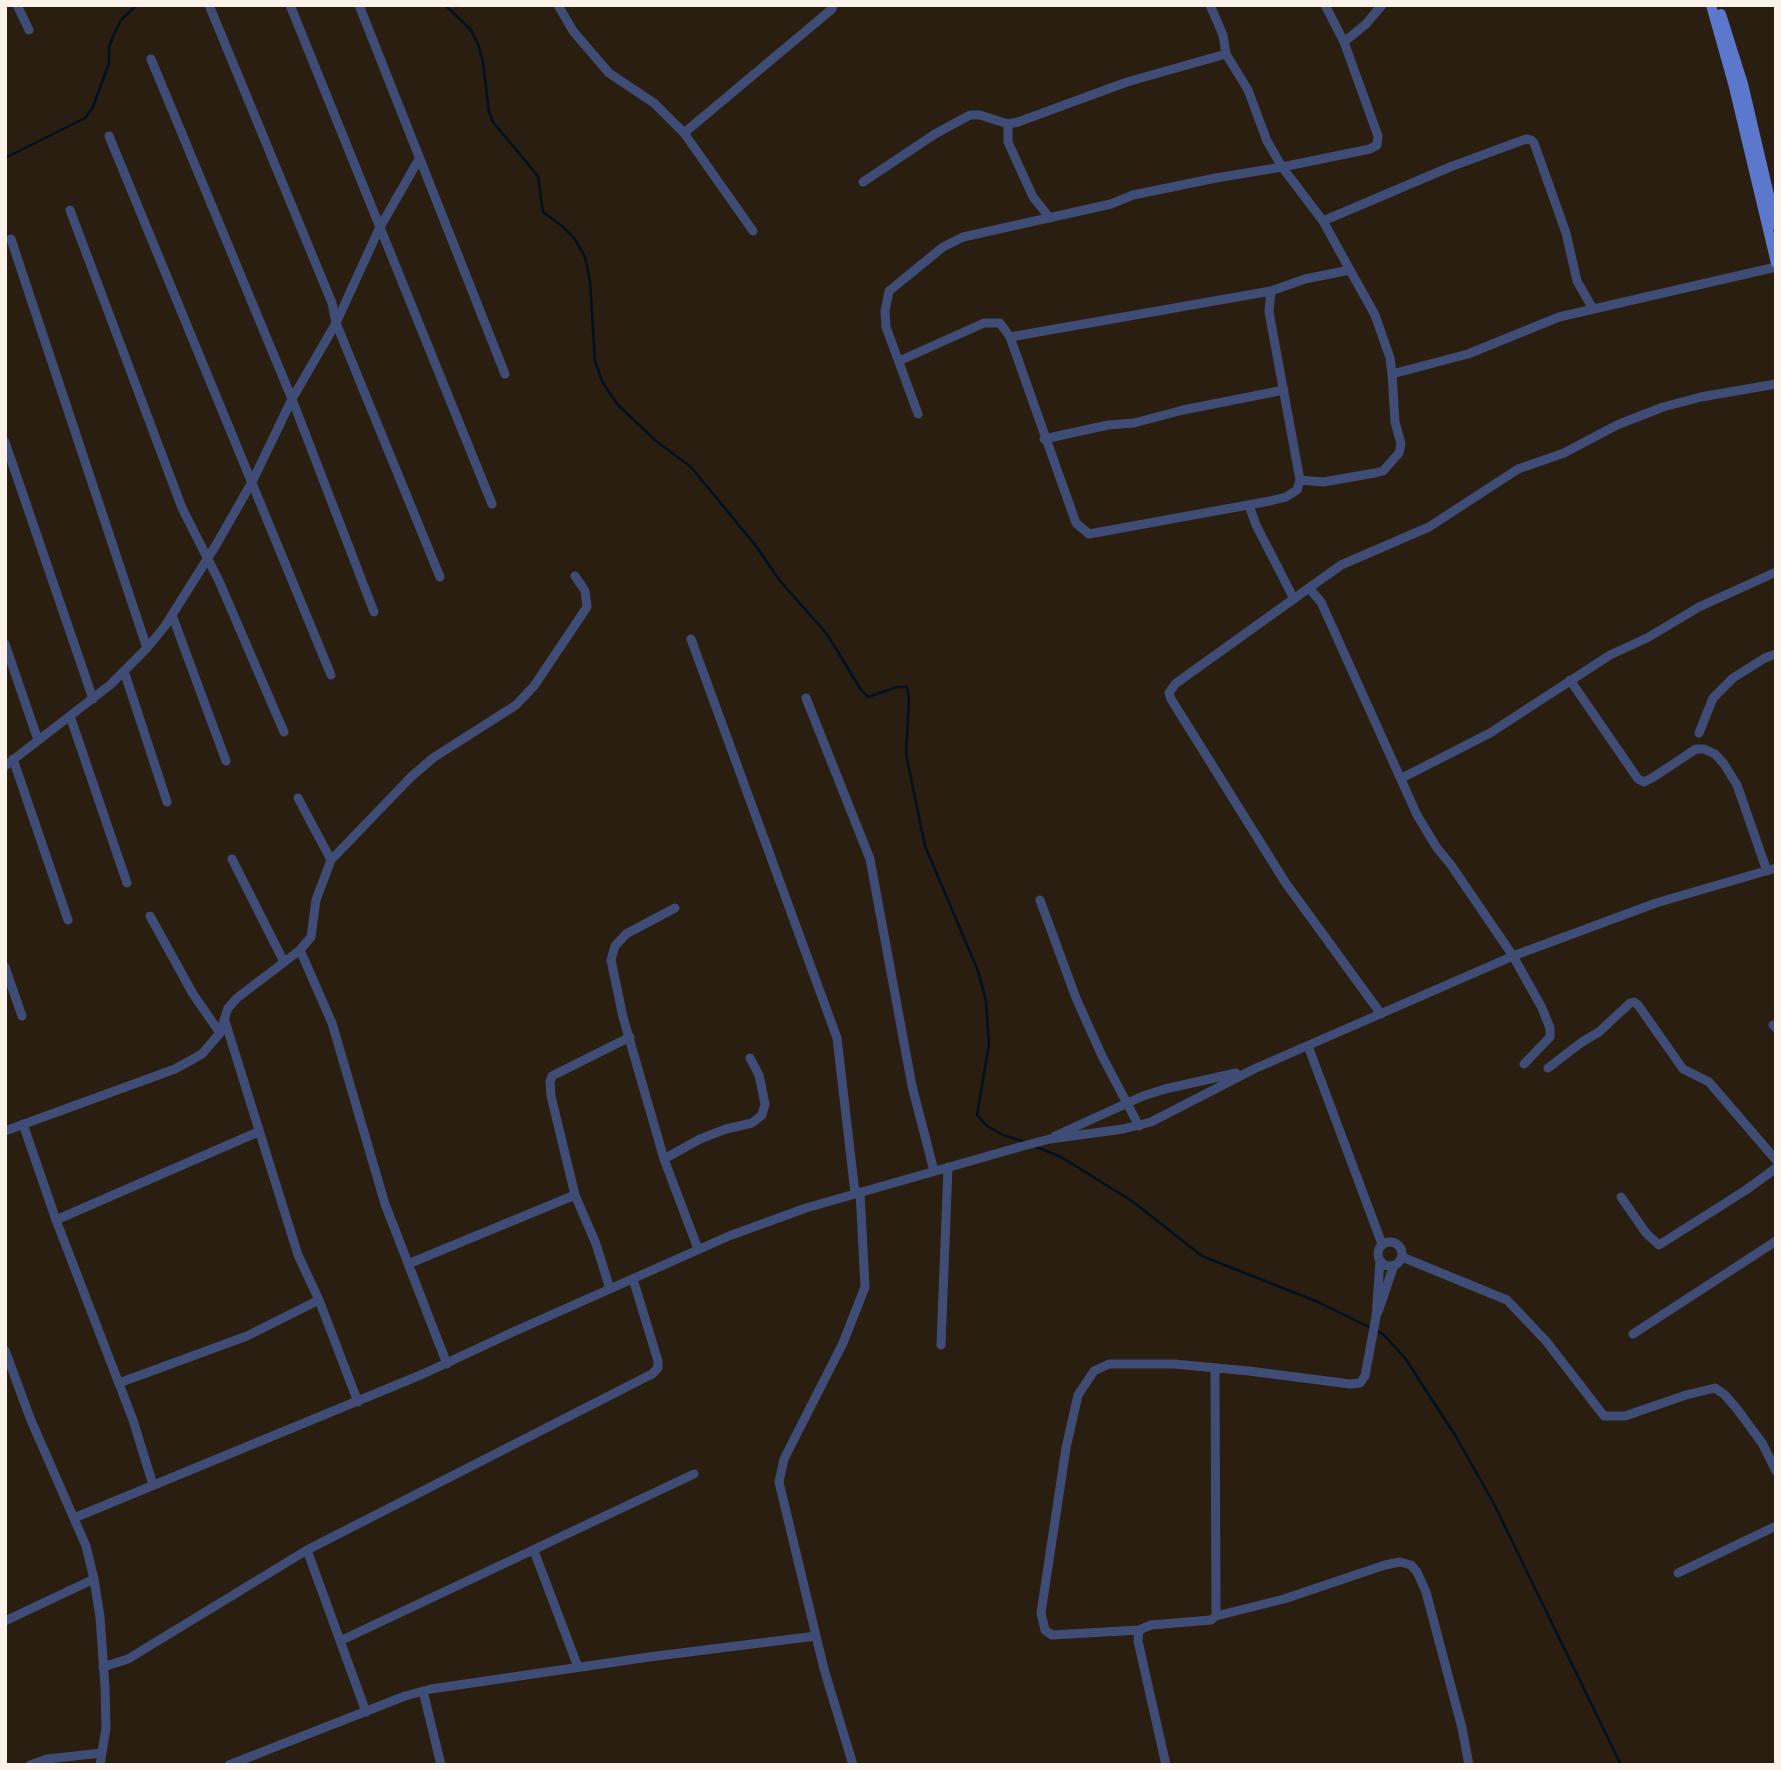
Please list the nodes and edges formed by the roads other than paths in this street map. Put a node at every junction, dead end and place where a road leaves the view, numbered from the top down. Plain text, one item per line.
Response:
1 (17, 5) edge
2 (209, 5) edge
3 (290, 5) edge
4 (359, 5) edge
5 (558, 5) edge
6 (833, 5) edge
7 (1210, 5) edge
8 (1325, 5) edge
9 (1382, 5) edge
10 (1711, 5) edge
11 (1718, 5) edge
12 (29, 30) dead end
13 (1344, 42) junction
14 (1226, 54) junction
15 (151, 59) dead end
16 (1008, 124) junction
17 (684, 133) junction
18 (109, 136) dead end
19 (419, 159) junction
20 (1282, 167) junction
21 (863, 182) dead end
22 (70, 210) dead end
23 (1050, 218) junction
24 (1323, 222) junction
25 (1776, 225) edge
26 (379, 229) junction
27 (754, 231) dead end
28 (11, 239) dead end
29 (1776, 265) edge
30 (1350, 270) junction
31 (1271, 291) junction
32 (1593, 309) junction
33 (336, 323) junction
34 (1010, 337) junction
35 (899, 361) junction
36 (505, 374) dead end
37 (1392, 374) junction
38 (1776, 384) edge
39 (1284, 390) junction
40 (292, 399) junction
41 (918, 414) dead end
42 (1044, 439) junction
43 (5, 442) edge
44 (1300, 480) junction
45 (252, 482) junction
46 (492, 504) dead end
47 (1249, 505) junction
48 (208, 559) junction
49 (1776, 572) edge
50 (575, 576) dead end
51 (440, 577) dead end
52 (1309, 588) junction
53 (1294, 599) junction
54 (374, 612) dead end
55 (172, 615) junction
56 (691, 639) dead end
57 (5, 644) edge
58 (147, 648) junction
59 (1776, 654) edge
60 (124, 671) junction
61 (331, 674) dead end
62 (1570, 680) junction
63 (806, 698) dead end
64 (93, 699) junction
65 (70, 716) junction
66 (284, 732) dead end
67 (1699, 733) dead end
68 (38, 740) junction
69 (226, 761) dead end
70 (9, 762) edge
71 (1402, 778) junction
72 (298, 797) dead end
73 (167, 803) dead end
74 (232, 859) dead end
75 (331, 860) junction
76 (1771, 870) edge
77 (127, 883) dead end
78 (1040, 900) dead end
79 (675, 908) dead end
80 (150, 916) dead end
81 (68, 920) dead end
82 (300, 950) junction
83 (1513, 956) junction
84 (284, 962) junction
85 (5, 967) edge
86 (1381, 1014) junction
87 (22, 1016) dead end
88 (225, 1020) junction
89 (220, 1034) junction
90 (630, 1037) junction
91 (1308, 1046) junction
92 (750, 1058) dead end
93 (1524, 1065) dead end
94 (1548, 1068) dead end
95 (1254, 1069) junction
96 (1126, 1102) junction
97 (23, 1124) junction
98 (1139, 1126) junction
99 (5, 1131) edge
100 (257, 1132) junction
101 (1050, 1139) junction
102 (664, 1158) junction
103 (1776, 1160) edge
104 (948, 1167) junction
105 (1776, 1168) edge
106 (934, 1171) junction
107 (858, 1192) junction
108 (575, 1195) junction
109 (1621, 1197) dead end
110 (55, 1220) junction
111 (1776, 1241) edge
112 (1382, 1244) junction
113 (698, 1249) junction
114 (1402, 1257) junction
115 (1380, 1261) junction
116 (408, 1264) junction
117 (1394, 1265) junction
118 (633, 1279) junction
119 (610, 1289) junction
120 (319, 1300) junction
121 (1376, 1317) junction
122 (1633, 1334) dead end
123 (941, 1345) dead end
124 (5, 1350) edge
125 (447, 1364) junction
126 (1215, 1368) junction
127 (119, 1383) junction
128 (358, 1402) junction
129 (1773, 1457) edge
130 (1776, 1471) edge
131 (694, 1474) dead end
132 (153, 1485) junction
133 (74, 1518) junction
134 (1776, 1526) edge
135 (307, 1550) junction
136 (534, 1551) junction
137 (1678, 1573) dead end
138 (94, 1579) junction
139 (1216, 1616) junction
140 (5, 1621) edge
141 (1139, 1630) junction
142 (816, 1636) junction
143 (340, 1641) junction
144 (103, 1667) junction
145 (578, 1667) junction
146 (423, 1691) junction
147 (366, 1712) junction
148 (102, 1753) junction
149 (30, 1765) edge
150 (100, 1765) edge
151 (229, 1765) edge
152 (441, 1765) edge
153 (853, 1765) edge
154 (1166, 1765) edge
155 (1469, 1765) edge

1 - 12 street
2 - 33 street
3 - 26 street
4 - 19 street
5 - 17 street
6 - 17 street
7 - 14 street
8 - 13 street
9 - 13 street
10 - 29 main road
11 - 25 main road
13 - 20 street
14 - 16 street
14 - 20 street
15 - 40 street
16 - 21 street
16 - 23 street
17 - 27 street
18 - 45 street
19 - 26 street
19 - 36 street
20 - 23 street
20 - 24 street
22 - 48 street
23 - 35 street
24 - 30 street
24 - 32 street
26 - 33 street
26 - 46 street
28 - 58 street
29 - 32 street
30 - 31 street
30 - 37 street
31 - 34 street
31 - 39 street
32 - 37 street
33 - 40 street
33 - 51 street
34 - 35 street
34 - 42 street
35 - 41 street
37 - 44 street
38 - 52 street
39 - 42 street
39 - 44 street
40 - 45 street
40 - 54 street
42 - 47 street
43 - 64 street
44 - 47 street
45 - 48 street
45 - 61 street
47 - 53 street
48 - 55 street
48 - 66 street
49 - 62 street
50 - 75 street
52 - 53 street
52 - 71 street
53 - 86 street
55 - 58 street
55 - 69 street
56 - 107 street
57 - 68 street
58 - 60 street
59 - 67 street
60 - 64 street
60 - 73 street
62 - 71 street
62 - 76 street
63 - 106 street
64 - 65 street
65 - 68 street
65 - 77 street
68 - 70 street
70 - 81 street
71 - 83 street
72 - 75 street
74 - 84 street
75 - 82 street
76 - 83 street
78 - 96 street
79 - 90 street
80 - 89 street
82 - 84 street
82 - 116 street
83 - 86 street
83 - 93 street
84 - 88 street
85 - 87 street
86 - 91 street
88 - 89 street
88 - 100 street
89 - 97 street
90 - 102 street
90 - 108 street
91 - 95 street
91 - 112 street
92 - 102 street
94 - 103 street
95 - 96 street
95 - 98 street
96 - 98 street
96 - 101 street
97 - 99 street
97 - 110 street
98 - 101 street
100 - 110 street
100 - 120 street
101 - 104 street
102 - 113 street
104 - 106 street
104 - 123 street
105 - 109 street
106 - 107 street
107 - 113 street
107 - 142 street
108 - 116 street
108 - 119 street
110 - 127 street
111 - 122 street
112 - 114 street
112 - 115 street
113 - 118 street
114 - 117 street
114 - 129 street
115 - 117 street
115 - 121 street
116 - 125 street
117 - 121 street
118 - 119 street
118 - 135 street
119 - 125 street
120 - 127 street
120 - 128 street
121 - 126 street
124 - 133 street
125 - 128 street
126 - 139 street
126 - 141 street
127 - 132 street
128 - 132 street
129 - 130 street
131 - 136 street
132 - 133 street
133 - 138 street
134 - 137 street
135 - 143 street
135 - 144 street
136 - 143 street
136 - 145 street
138 - 140 street
138 - 144 street
139 - 141 street
139 - 155 street
141 - 154 street
142 - 145 street
142 - 153 street
143 - 147 street
144 - 148 street
145 - 146 street
146 - 147 street
146 - 152 street
147 - 151 street
148 - 149 street
148 - 150 street

